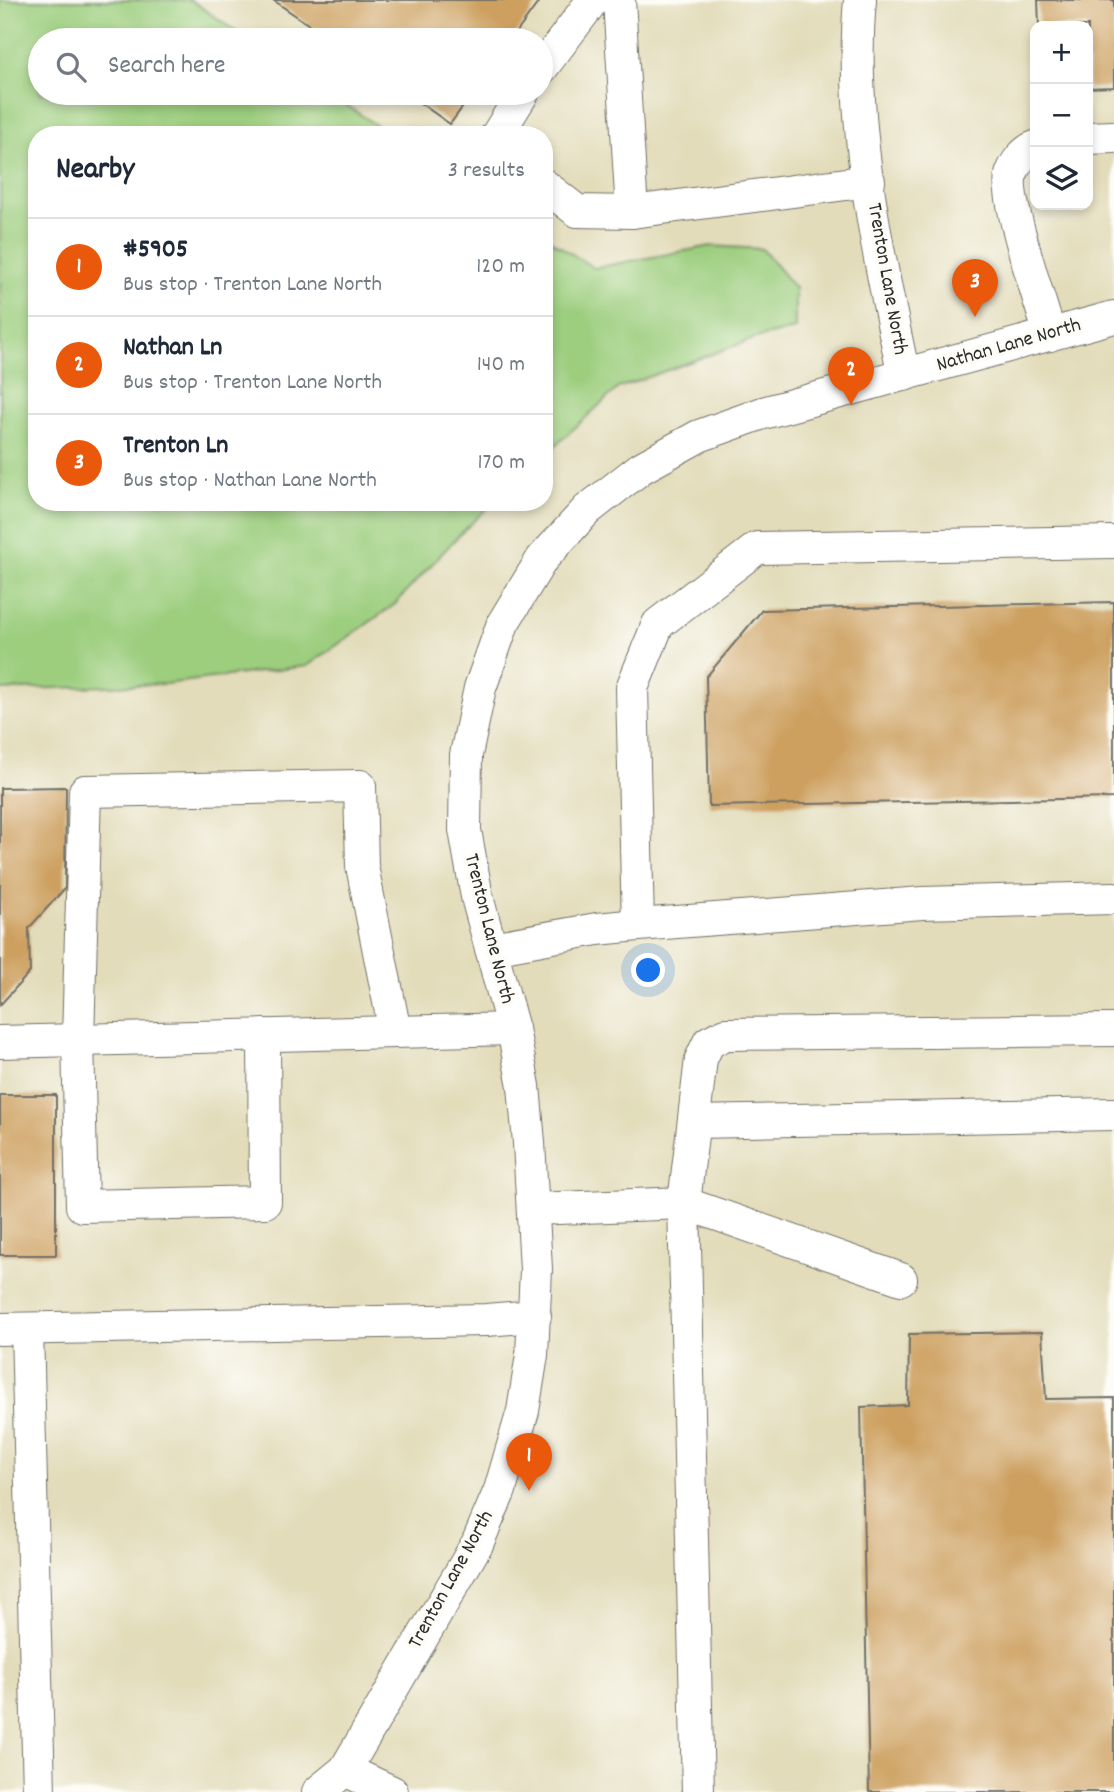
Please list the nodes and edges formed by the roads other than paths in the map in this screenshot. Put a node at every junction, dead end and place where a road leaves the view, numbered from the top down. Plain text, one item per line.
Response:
1 (593, 0) edge
2 (619, 0) edge
3 (860, 0) edge
4 (553, 53) edge
5 (516, 105) edge
6 (503, 126) edge
7 (1114, 137) edge
8 (1093, 138) edge
9 (1030, 149) edge
10 (869, 181) junction
11 (553, 192) edge
12 (632, 212) junction
13 (1114, 317) edge
14 (1050, 335) junction
15 (904, 376) junction
16 (1114, 542) edge
17 (1114, 898) edge
18 (638, 925) junction
19 (491, 948) junction
20 (513, 1029) junction
21 (1114, 1030) edge
22 (395, 1032) junction
23 (264, 1035) junction
24 (78, 1040) junction
25 (0, 1042) edge
26 (1114, 1114) edge
27 (694, 1122) junction
28 (684, 1203) junction
29 (533, 1209) junction
30 (901, 1279) dead end
31 (535, 1316) junction
32 (13, 1329) edge
33 (346, 1781) edge
34 (38, 1792) edge
35 (318, 1792) edge
36 (392, 1792) edge
37 (698, 1792) edge

1 - 4 street
2 - 12 street
3 - 10 street, Trenton Lane North
5 - 6 street
7 - 8 street
9 - 14 street
10 - 12 street
10 - 15 street, Trenton Lane North
11 - 12 street
13 - 14 street, Nathan Lane North
14 - 15 street, Nathan Lane North
15 - 19 street, Trenton Lane North
16 - 18 street
17 - 18 street
18 - 19 street
19 - 20 street, Trenton Lane North
20 - 22 street
20 - 29 street, Trenton Lane North
21 - 27 street
22 - 23 street
22 - 24 street
23 - 24 street
23 - 24 street
24 - 25 street
26 - 27 street
27 - 28 street
28 - 29 street
28 - 30 street
28 - 37 street
29 - 31 street, Trenton Lane North
31 - 32 street
31 - 33 street, Trenton Lane North
32 - 34 street
33 - 35 street, Trenton Lane North
33 - 36 street

